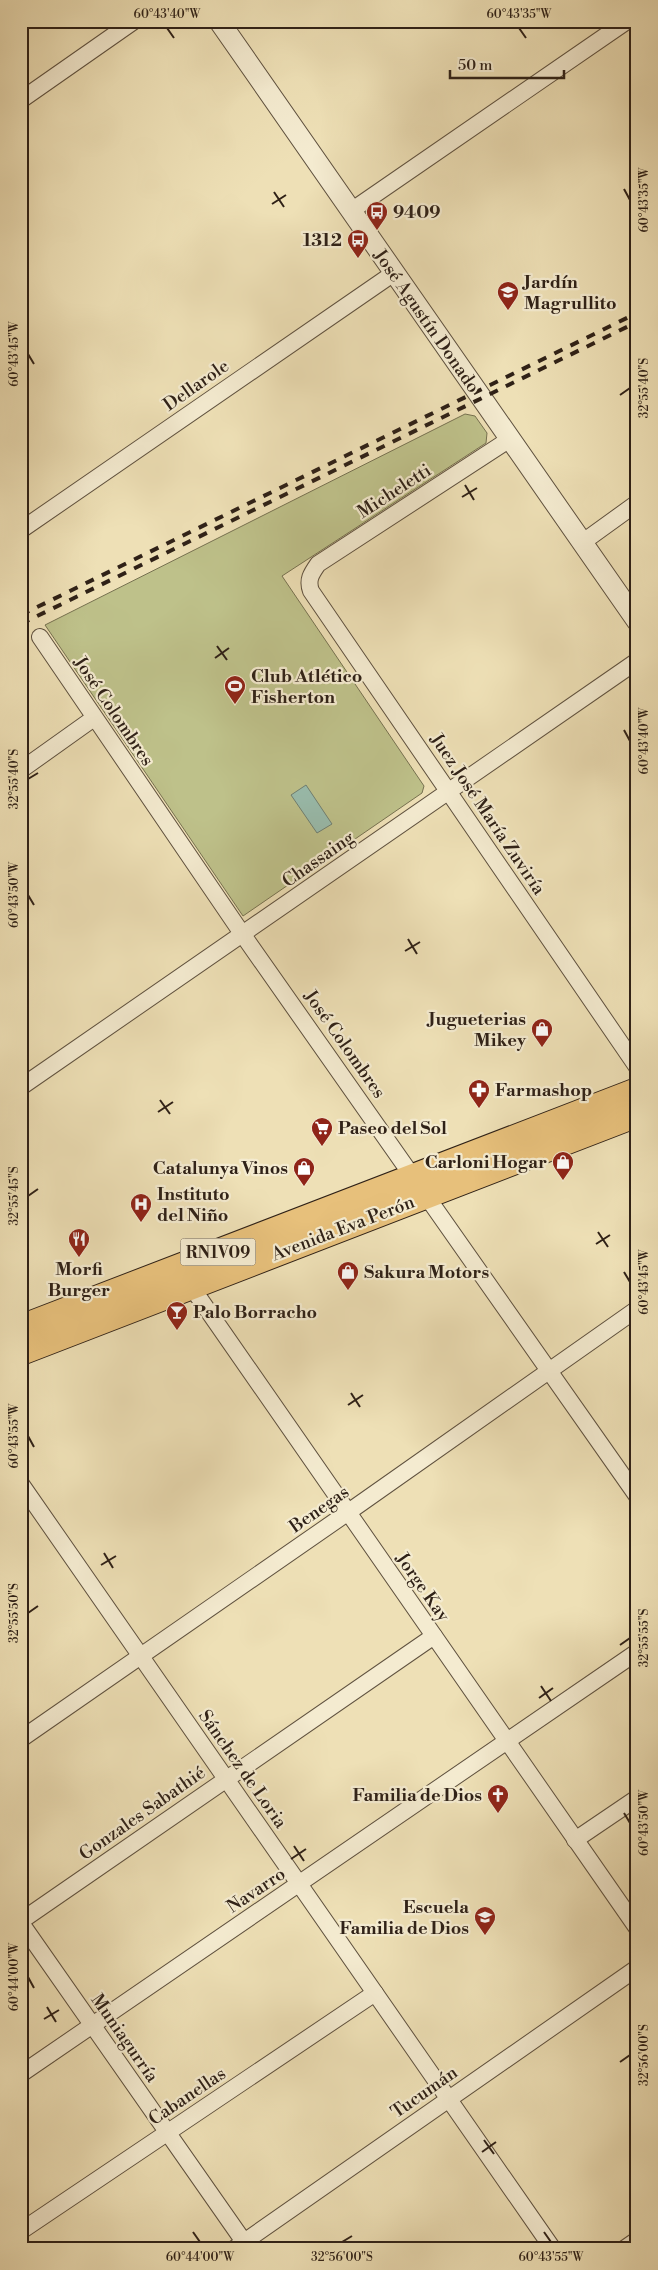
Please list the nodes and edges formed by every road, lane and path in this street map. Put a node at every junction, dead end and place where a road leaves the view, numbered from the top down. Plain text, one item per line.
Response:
1 (134, 21) edge
2 (219, 21) edge
3 (627, 21) edge
4 (21, 100) edge
5 (351, 211) junction
6 (394, 273) junction
7 (510, 439) junction
8 (637, 503) edge
9 (21, 530) edge
10 (583, 542) junction
11 (308, 584) joint
12 (637, 621) edge
13 (40, 637) dead end
14 (637, 661) edge
15 (94, 718) junction
16 (21, 770) edge
17 (449, 792) junction
18 (244, 935) junction
19 (637, 1067) edge
20 (21, 1086) edge
21 (637, 1091) edge
22 (637, 1114) edge
23 (420, 1186) junction
24 (184, 1277) junction
25 (637, 1308) edge
26 (21, 1328) edge
27 (21, 1352) edge
28 (549, 1370) junction
29 (21, 1484) edge
30 (637, 1496) edge
31 (348, 1513) junction
32 (434, 1636) junction
33 (637, 1652) edge
34 (142, 1656) junction
35 (21, 1739) edge
36 (506, 1740) junction
37 (226, 1779) junction
38 (637, 1798) edge
39 (575, 1840) junction
40 (299, 1884) junction
41 (21, 1922) edge
42 (637, 1928) edge
43 (637, 1968) edge
44 (375, 1993) junction
45 (91, 2026) junction
46 (21, 2074) edge
47 (448, 2099) junction
48 (167, 2133) junction
49 (21, 2231) edge
50 (637, 2240) edge
51 (243, 2246) edge
52 (553, 2249) edge
53 (624, 2249) edge

1 - 4 street
2 - 5 street, José Agustín Donado
3 - 5 street
5 - 6 street, José Agustín Donado
6 - 7 street, José Agustín Donado
6 - 9 street, Dellarole
7 - 10 street, José Agustín Donado
7 - 11 street, Micheletti
8 - 10 street
10 - 12 street, José Agustín Donado
11 - 17 street, Juez José María Zuviría
13 - 15 street, José Colombres
14 - 17 street, Chassaing
15 - 16 street
15 - 18 street, José Colombres
17 - 18 street, Chassaing
17 - 19 street, Juez José María Zuviría
18 - 20 street, Chassaing
18 - 23 street, José Colombres
21 - 23 main road, Avenida Eva Perón / RN1V09
22 - 23 main road, Avenida Eva Perón / RN1V09
23 - 24 main road, Avenida Eva Perón / RN1V09
23 - 28 street, José Colombres
24 - 26 main road, Avenida Eva Perón / RN1V09
24 - 27 main road, Avenida Eva Perón / RN1V09
24 - 31 street, Jorge Kay
25 - 28 street, Benegas
28 - 30 street, José Colombres
28 - 31 street, Benegas
29 - 34 street, Sánchez de Loria
31 - 32 street, Jorge Kay
31 - 34 street, Benegas
32 - 36 street, Jorge Kay
32 - 37 street, Gonzales Sabathié
33 - 36 street, Navarro
34 - 35 street, Benegas
34 - 37 street, Sánchez de Loria
36 - 39 street, Jorge Kay
36 - 40 street, Navarro
37 - 40 street, Sánchez de Loria
37 - 41 street, Gonzales Sabathié
38 - 39 street
39 - 42 street, Jorge Kay
40 - 44 street, Sánchez de Loria
40 - 45 street, Navarro
41 - 45 street, Muniagurría
43 - 47 street, Tucumán
44 - 47 street, Sánchez de Loria
44 - 48 street, Cabanellas
45 - 46 street, Navarro
45 - 48 street, Muniagurría
47 - 51 street, Tucumán
47 - 52 street, Sánchez de Loria
48 - 49 street, Cabanellas
48 - 51 street, Muniagurría
50 - 53 street

